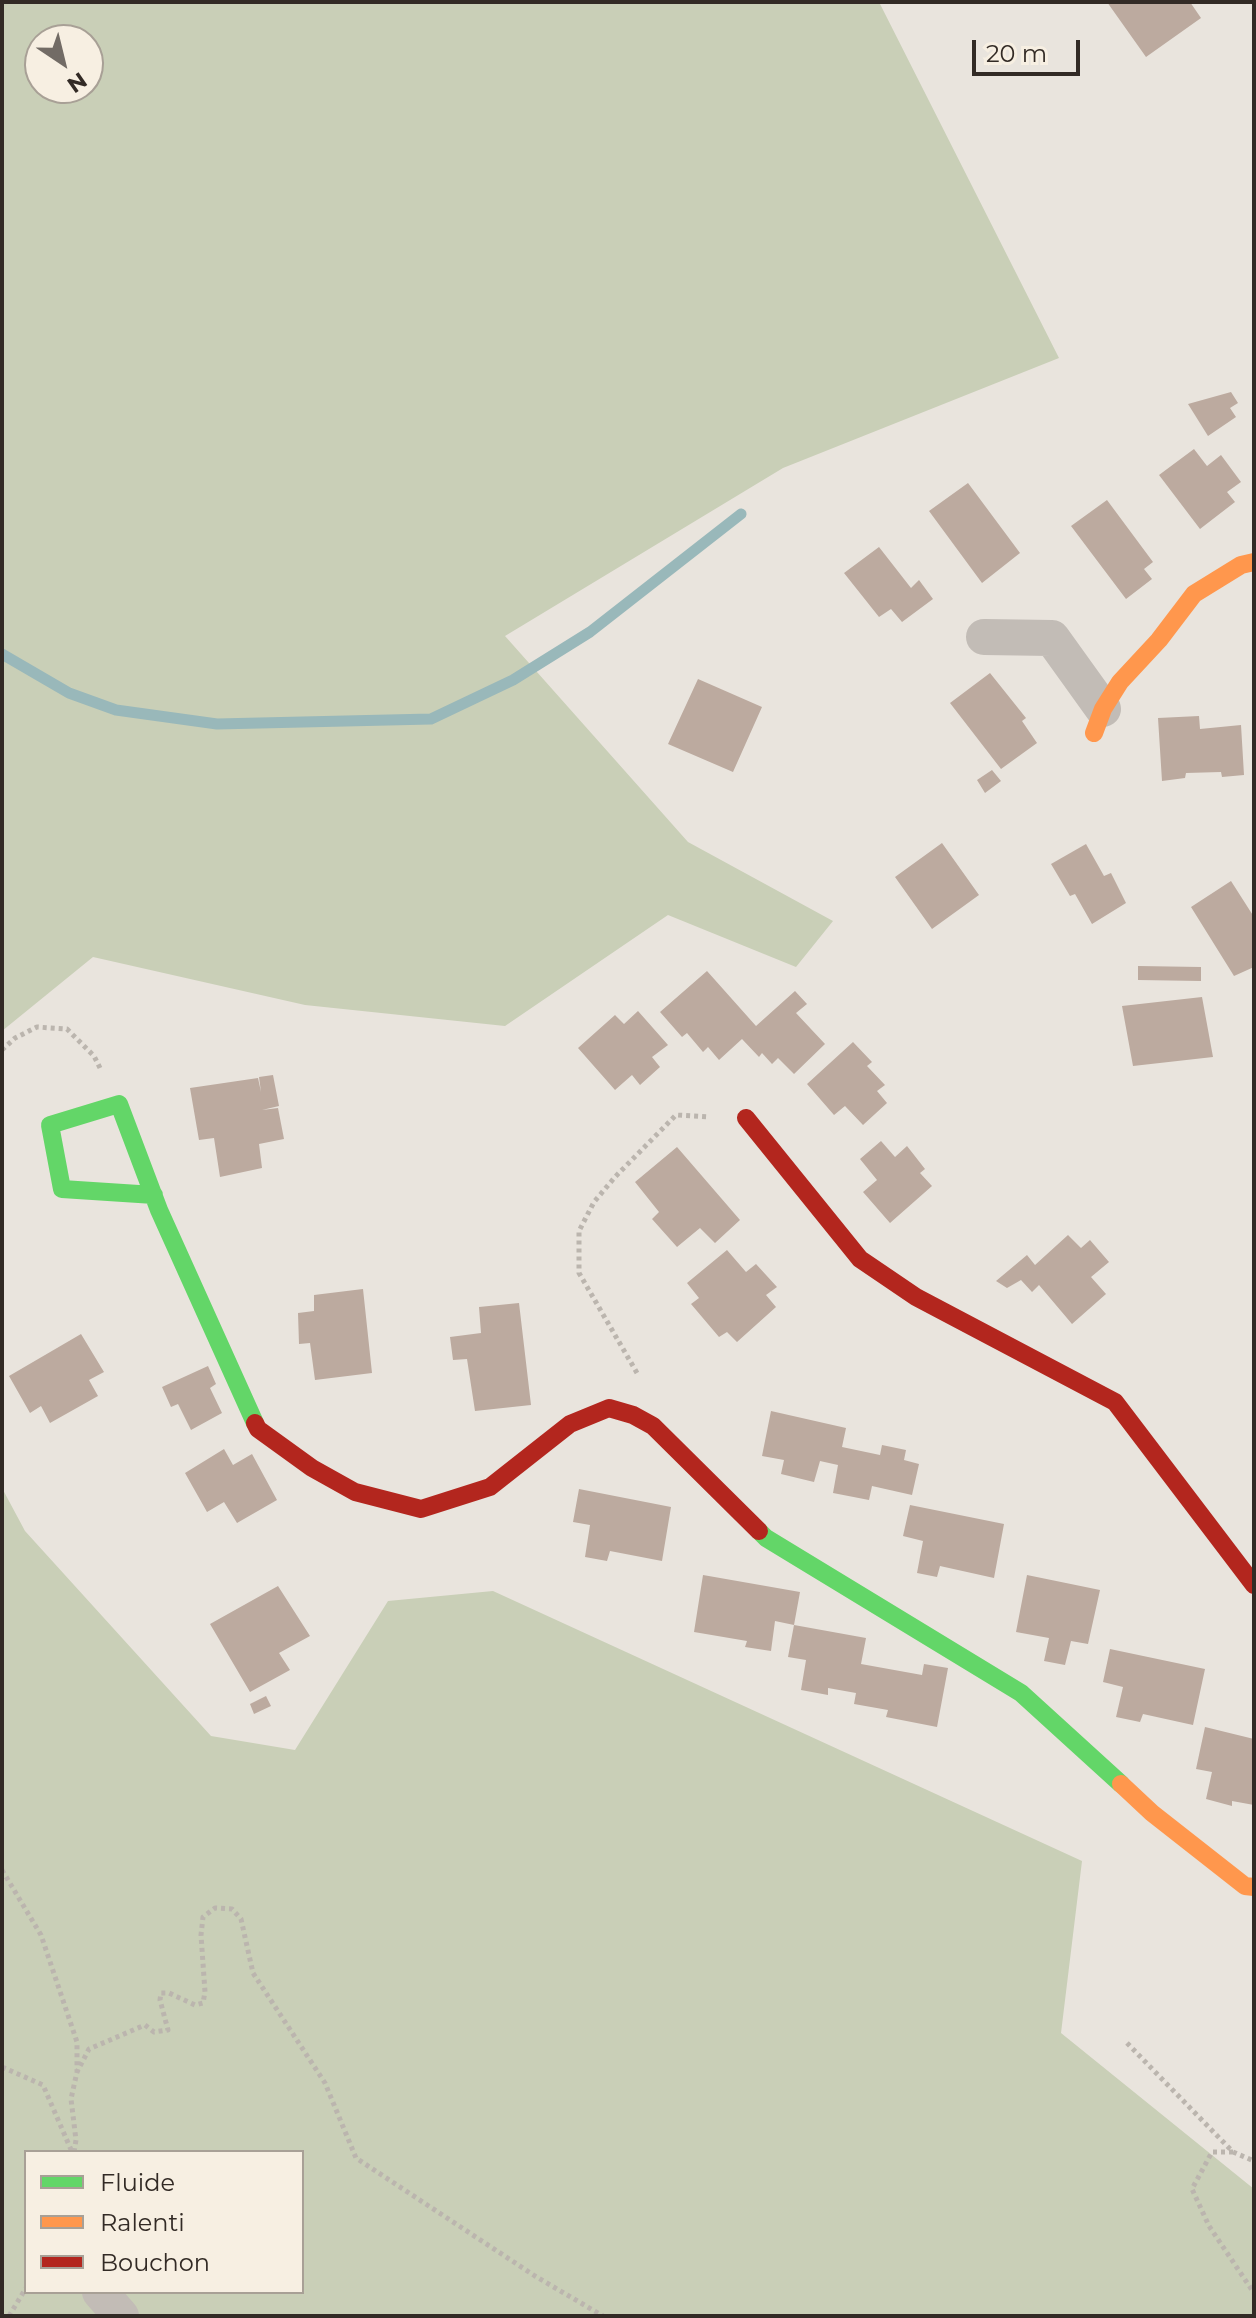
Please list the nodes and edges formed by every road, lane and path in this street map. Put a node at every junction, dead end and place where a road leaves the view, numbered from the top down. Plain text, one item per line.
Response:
1 (1254, 562) edge
2 (984, 637) dead end
3 (1099, 721) joint
4 (2, 1050) edge
5 (119, 1104) junction
6 (746, 1118) joint
7 (154, 1195) junction
8 (633, 1415) junction
9 (1254, 1585) edge
10 (2, 1870) edge
11 (1254, 1887) edge
12 (1127, 2043) dead end
13 (2, 2067) edge
14 (77, 2072) junction
15 (72, 2150) edge
16 (74, 2150) edge
17 (1233, 2152) junction
18 (1254, 2161) edge
19 (24, 2291) edge
20 (1254, 2293) edge
21 (102, 2294) edge
22 (9, 2316) edge
23 (121, 2316) edge
24 (603, 2316) edge

1 - 3 street
2 - 3 street
4 - 5 path
5 - 7 street
5 - 7 street
6 - 8 path
6 - 9 street
7 - 8 street
8 - 11 street
10 - 14 path
12 - 17 path
13 - 15 path
14 - 16 path
14 - 24 path
17 - 18 path
17 - 20 path
19 - 22 path
21 - 23 street

